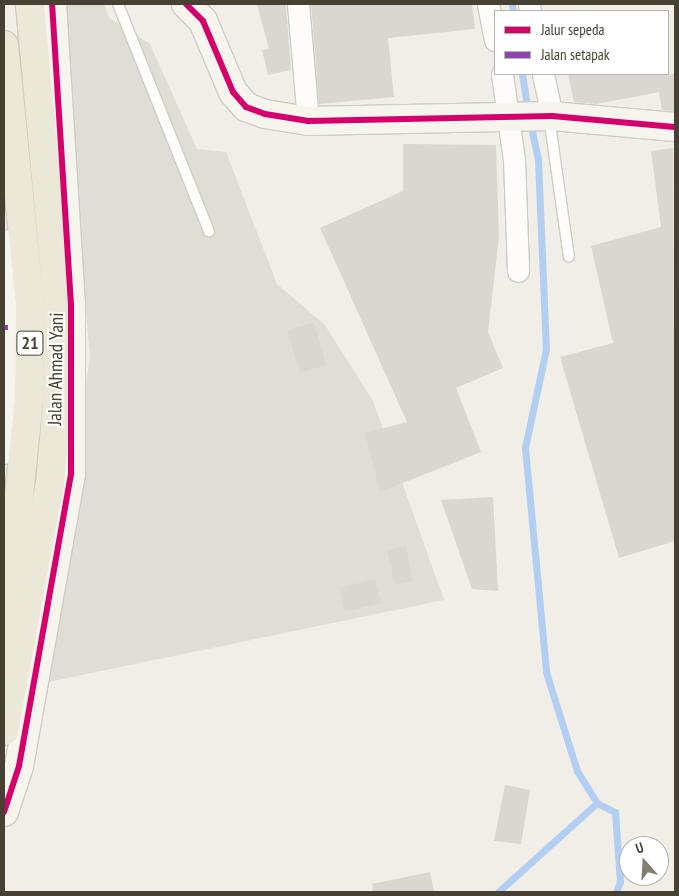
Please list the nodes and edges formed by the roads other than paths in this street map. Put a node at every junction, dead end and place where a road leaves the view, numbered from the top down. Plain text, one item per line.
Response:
1 (30, 4) edge
2 (52, 4) edge
3 (118, 4) edge
4 (186, 4) edge
5 (298, 4) edge
6 (488, 4) edge
7 (494, 35) edge
8 (4, 45) edge
9 (503, 75) edge
10 (543, 75) edge
11 (535, 116) junction
12 (308, 121) junction
13 (675, 127) edge
14 (209, 232) dead end
15 (4, 244) edge
16 (569, 257) dead end
17 (518, 271) dead end
18 (6, 327) edge
19 (5, 411) edge
20 (4, 450) edge
21 (4, 641) edge
22 (4, 731) edge
23 (4, 812) edge

1 - 22 highway, Jalan Ahmad Yani / 21
2 - 23 street
3 - 14 lane
4 - 12 street
5 - 12 street
6 - 7 street
8 - 21 highway, Jalan Ahmad Yani / 21
9 - 11 street
10 - 11 street
11 - 12 street
11 - 13 street
11 - 16 lane
11 - 17 street
15 - 18 street
18 - 19 street
19 - 20 street

